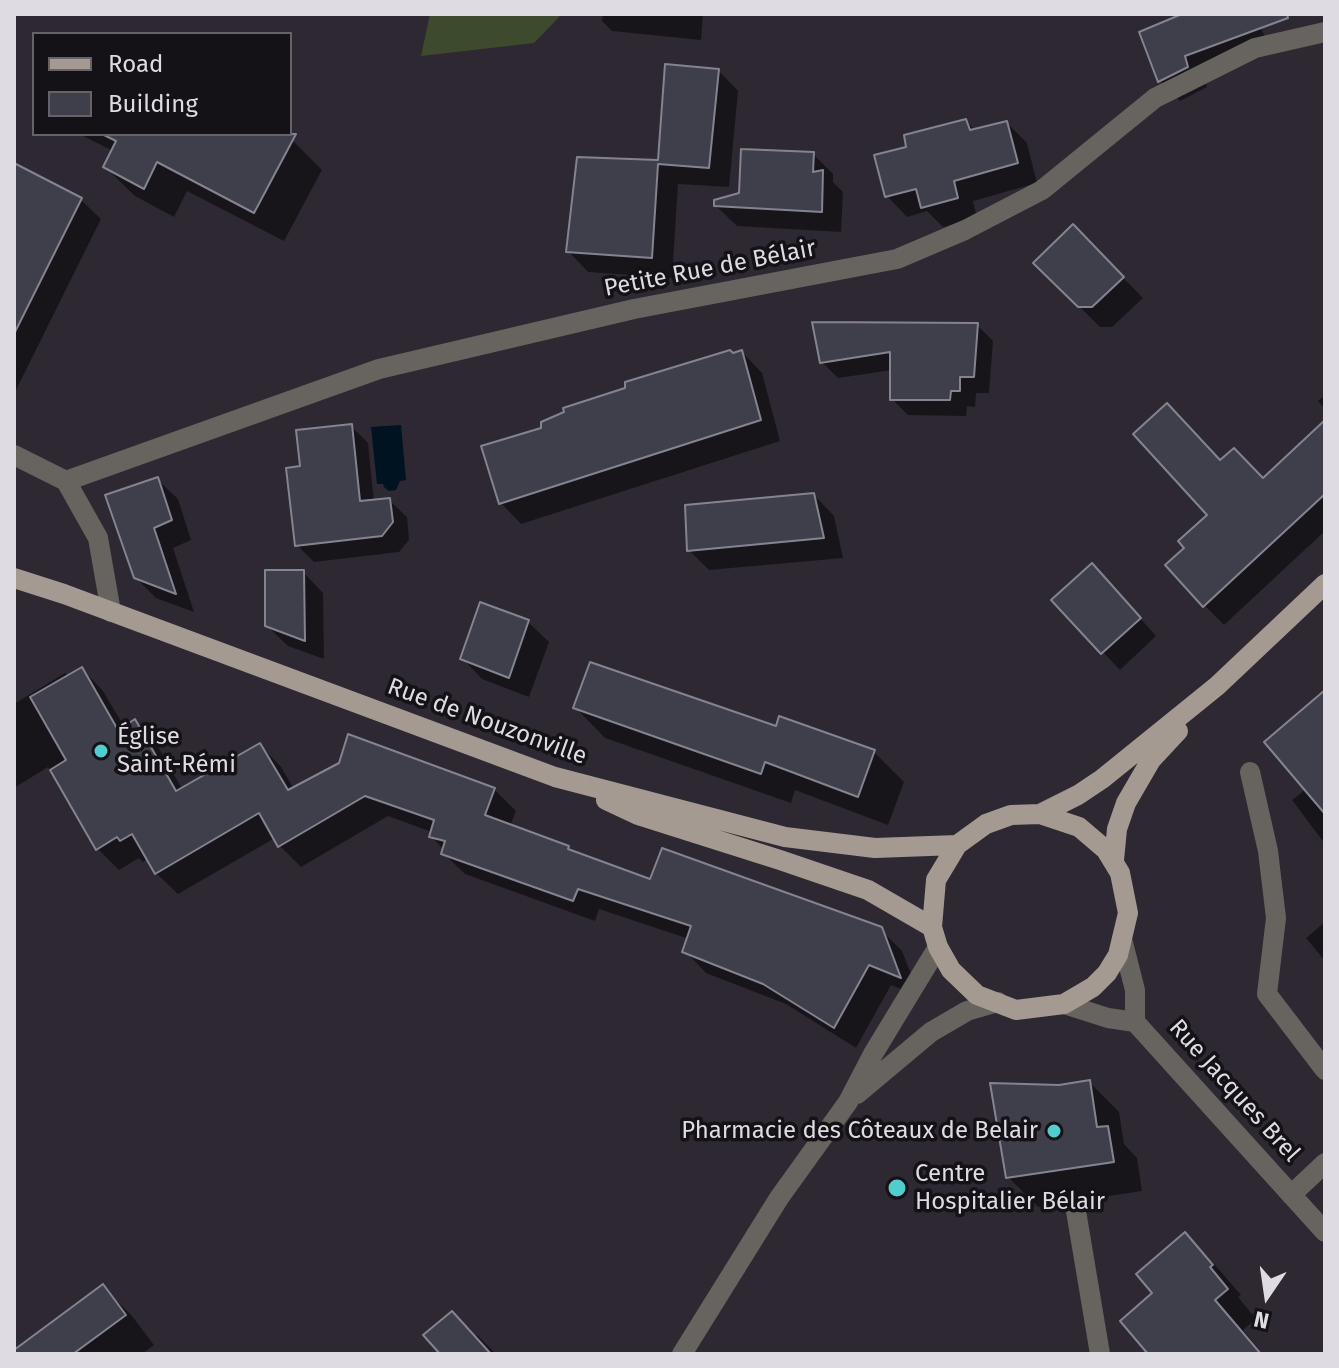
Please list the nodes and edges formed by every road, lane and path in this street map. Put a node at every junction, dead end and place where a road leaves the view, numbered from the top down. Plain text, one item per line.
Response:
1 (1325, 32) edge
2 (14, 455) edge
3 (66, 481) junction
4 (14, 578) edge
5 (1325, 584) edge
6 (111, 612) junction
7 (1217, 686) junction
8 (1250, 772) dead end
9 (555, 777) junction
10 (1040, 814) junction
11 (957, 845) junction
12 (1114, 860) junction
13 (932, 927) junction
14 (1122, 939) junction
15 (938, 947) junction
16 (998, 1002) junction
17 (1064, 1004) junction
18 (1135, 1022) junction
19 (1325, 1070) edge
20 (848, 1102) junction
21 (1325, 1163) edge
22 (1291, 1195) junction
23 (1075, 1205) dead end
24 (1325, 1232) edge
25 (682, 1354) edge
26 (1100, 1354) edge

1 - 3 street, Petite Rue de Bélair
2 - 3 street
3 - 6 street
4 - 6 main road, Rue de Nouzonville
5 - 7 main road
6 - 9 main road, Rue de Nouzonville
7 - 10 main road
7 - 12 main road
8 - 19 street
9 - 11 main road, Rue de Nouzonville
9 - 13 main road
10 - 11 main road
10 - 12 main road
11 - 13 main road
12 - 14 main road
13 - 15 main road
14 - 17 main road
14 - 18 street, Rue Jacques Brel
15 - 16 main road
15 - 20 street
16 - 17 main road
16 - 20 street
17 - 18 street, Rue Jacques Brel
18 - 22 street, Rue Jacques Brel
20 - 25 street
21 - 22 street
22 - 24 street, Rue Jacques Brel
23 - 26 street

